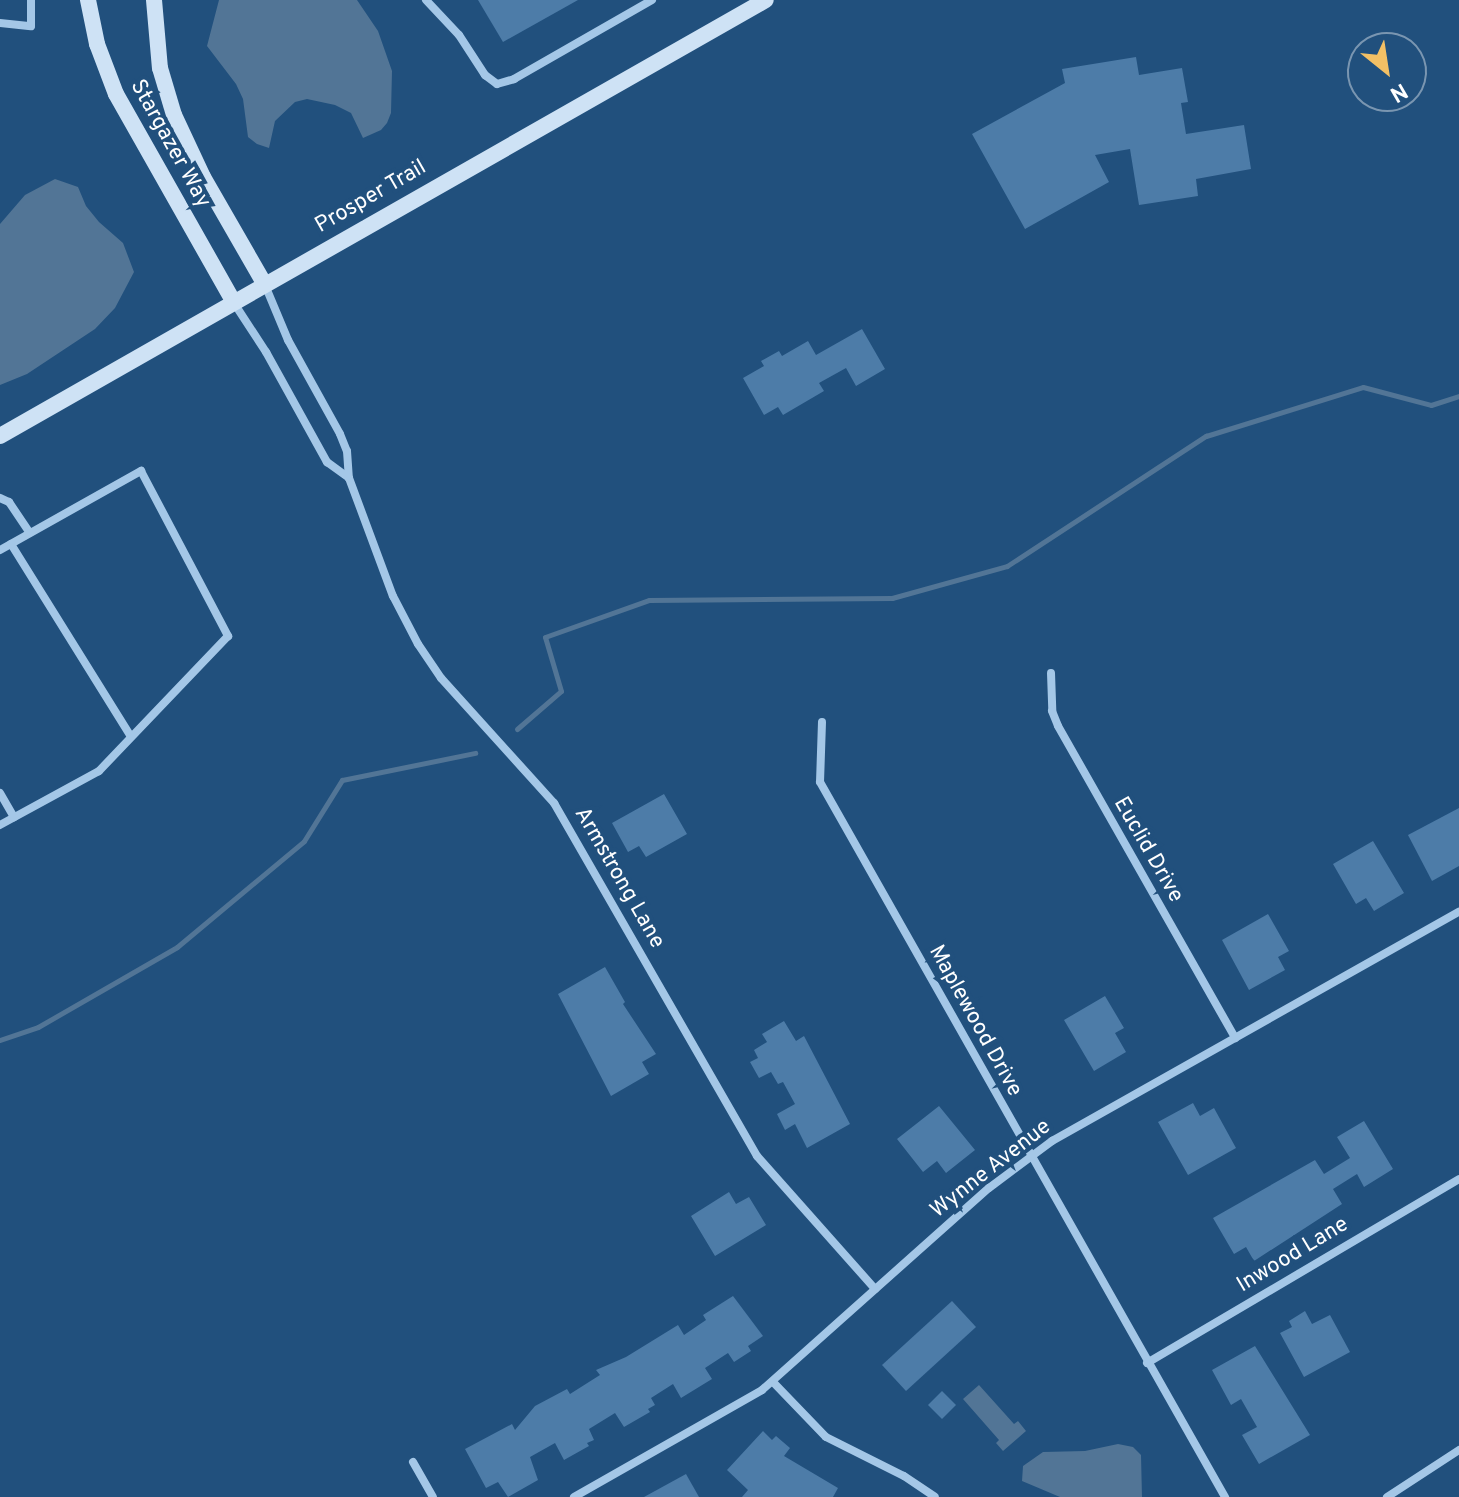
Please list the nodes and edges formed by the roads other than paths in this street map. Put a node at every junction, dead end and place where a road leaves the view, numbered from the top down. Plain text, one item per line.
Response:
1 (31, 0) edge
2 (88, 0) edge
3 (154, 0) edge
4 (426, 0) edge
5 (652, 0) edge
6 (766, 0) edge
7 (0, 23) edge
8 (264, 283) junction
9 (233, 301) junction
10 (0, 436) edge
11 (349, 478) junction
12 (0, 498) edge
13 (30, 533) junction
14 (4, 545) edge
15 (1051, 673) dead end
16 (822, 722) dead end
17 (131, 737) junction
18 (0, 793) edge
19 (14, 817) junction
20 (0, 825) edge
21 (1459, 912) edge
22 (1235, 1038) junction
23 (1030, 1156) junction
24 (1459, 1179) edge
25 (875, 1289) junction
26 (1147, 1363) junction
27 (773, 1382) junction
28 (1459, 1450) edge
29 (413, 1462) dead end
30 (433, 1497) edge
31 (574, 1497) edge
32 (935, 1497) edge
33 (1225, 1497) edge
34 (1387, 1497) edge

1 - 7 street
2 - 9 street, Stargazer Way
3 - 8 street, Stargazer Way
4 - 5 street
6 - 8 street, Prosper Trail
8 - 9 street, Prosper Trail
8 - 11 street, Armstrong Lane
9 - 10 street, Prosper Trail
9 - 11 street, Armstrong Lane
11 - 25 street, Armstrong Lane
12 - 13 street
13 - 14 street
13 - 17 street
14 - 17 street
15 - 22 street, Euclid Drive
16 - 23 street, Maplewood Drive
17 - 19 street
18 - 19 street
19 - 20 street
21 - 22 street, Wynne Avenue
22 - 23 street, Wynne Avenue
23 - 25 street, Wynne Avenue
23 - 26 street, Maplewood Drive
24 - 26 street, Inwood Lane
25 - 27 street, Wynne Avenue
26 - 33 street, Maplewood Drive
27 - 31 street, Wynne Avenue
27 - 32 street
28 - 34 street
29 - 30 street

